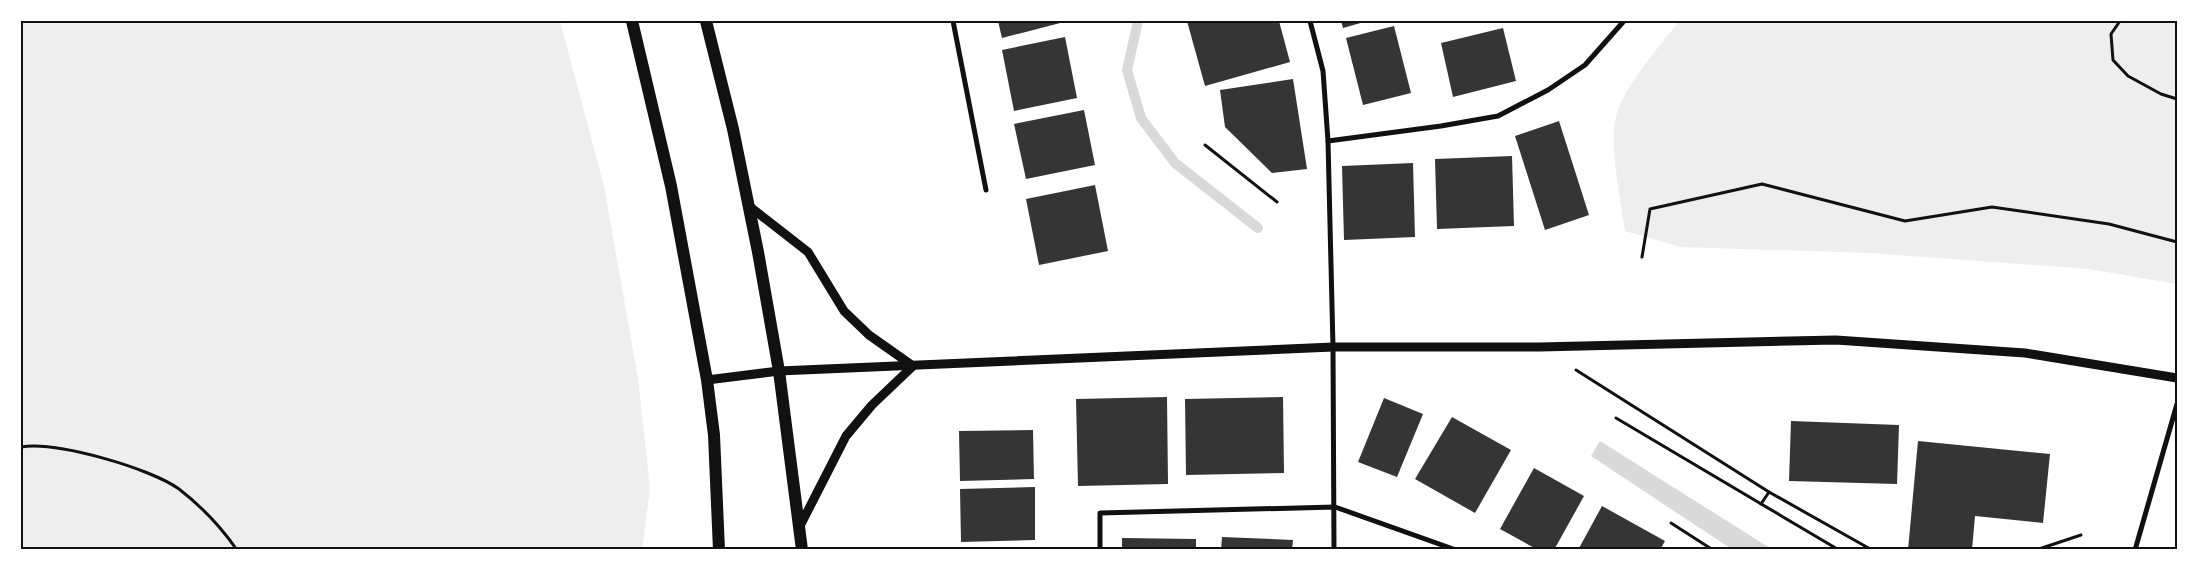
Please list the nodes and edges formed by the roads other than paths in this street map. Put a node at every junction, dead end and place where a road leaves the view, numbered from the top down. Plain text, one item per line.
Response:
1 (632, 21) edge
2 (706, 21) edge
3 (953, 21) edge
4 (1310, 21) edge
5 (1624, 21) edge
6 (1328, 141) junction
7 (986, 190) dead end
8 (749, 206) junction
9 (1333, 347) junction
10 (913, 366) junction
11 (779, 372) junction
12 (2177, 378) edge
13 (708, 380) junction
14 (2177, 404) edge
15 (1335, 507) junction
16 (800, 526) junction
17 (719, 550) edge
18 (802, 550) edge
19 (1100, 550) edge
20 (1334, 550) edge
21 (1456, 550) edge
22 (2135, 550) edge

1 - 13 main road
2 - 8 main road
3 - 7 street
4 - 6 street
5 - 6 street
6 - 9 street
8 - 10 street
8 - 11 main road
9 - 10 street
9 - 12 street
9 - 15 street
10 - 11 street
10 - 16 street
11 - 13 street
11 - 16 main road
13 - 17 main road
14 - 22 street
15 - 19 street
15 - 20 street
15 - 21 street
16 - 18 main road

